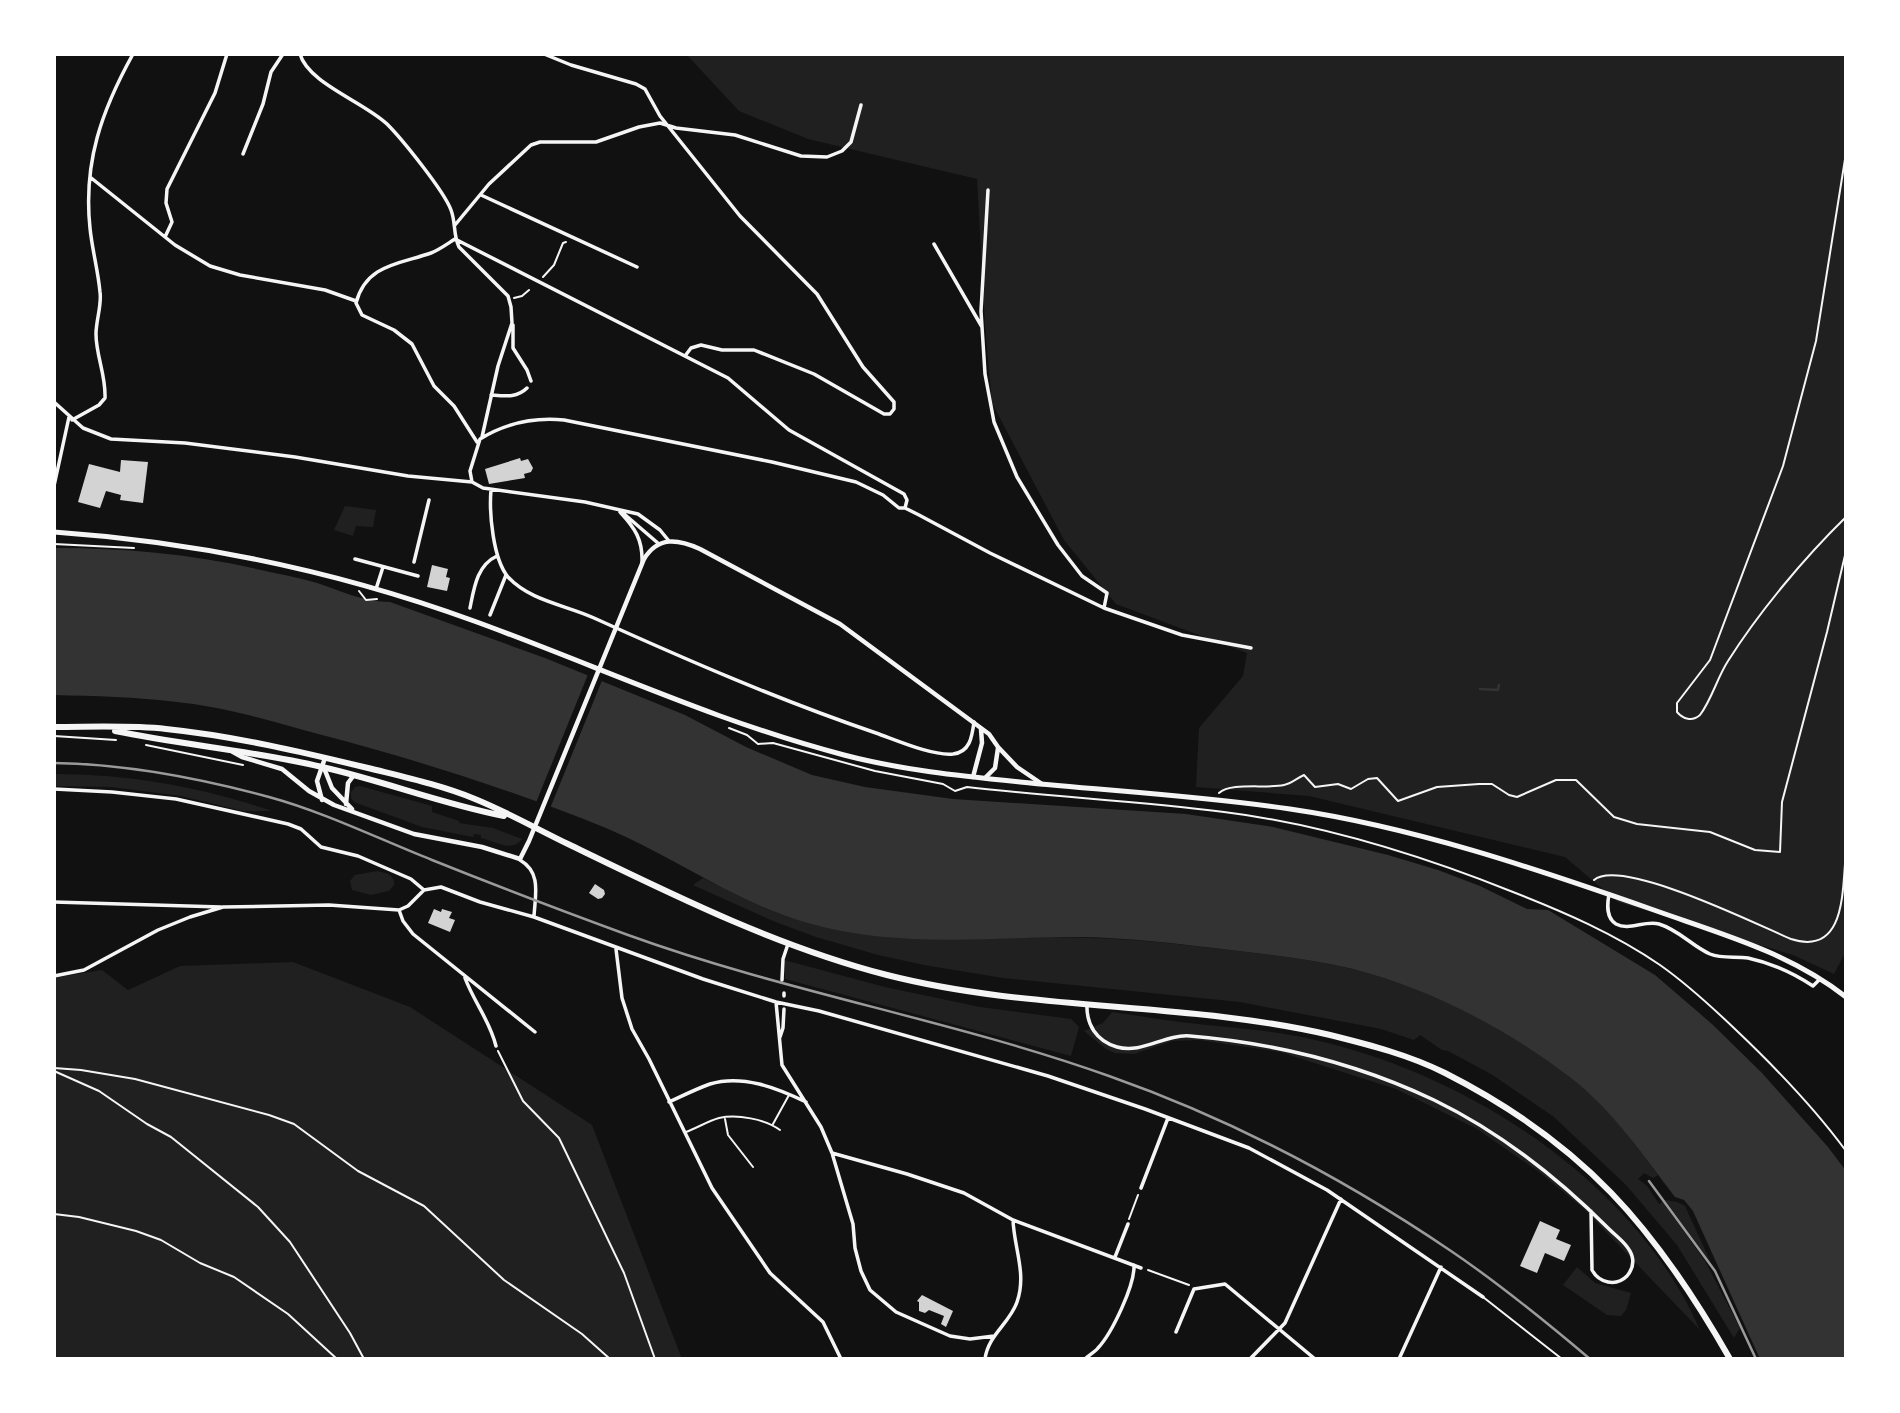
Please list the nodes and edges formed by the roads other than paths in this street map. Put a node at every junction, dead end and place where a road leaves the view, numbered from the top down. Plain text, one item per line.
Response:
1 (133, 54) edge
2 (227, 54) edge
3 (283, 54) edge
4 (300, 54) edge
5 (544, 54) edge
6 (861, 105) dead end
7 (667, 125) junction
8 (243, 154) dead end
9 (90, 177) junction
10 (988, 190) dead end
11 (481, 195) junction
12 (455, 225) junction
13 (165, 237) junction
14 (455, 239) junction
15 (934, 244) dead end
16 (637, 267) dead end
17 (356, 301) junction
18 (512, 323) junction
19 (983, 328) junction
20 (685, 356) junction
21 (531, 380) dead end
22 (527, 388) dead end
23 (491, 395) junction
24 (54, 402) edge
25 (71, 418) junction
26 (482, 437) junction
27 (477, 442) junction
28 (472, 482) junction
29 (54, 486) edge
30 (491, 489) junction
31 (429, 500) dead end
32 (905, 508) junction
33 (618, 510) junction
34 (54, 532) edge
35 (668, 541) junction
36 (659, 544) junction
37 (498, 556) junction
38 (355, 559) dead end
39 (414, 562) dead end
40 (642, 565) junction
41 (383, 566) junction
42 (506, 575) junction
43 (418, 576) dead end
44 (376, 589) junction
45 (470, 608) dead end
46 (1104, 608) junction
47 (491, 615) dead end
48 (1251, 648) dead end
49 (974, 722) junction
50 (54, 727) edge
51 (100, 728) junction
52 (981, 728) junction
53 (998, 747) junction
54 (231, 751) junction
55 (325, 758) junction
56 (323, 767) junction
57 (354, 775) junction
58 (973, 777) junction
59 (985, 778) junction
60 (1043, 784) junction
61 (54, 789) edge
62 (322, 800) junction
63 (346, 805) junction
64 (353, 811) junction
65 (513, 818) junction
66 (520, 859) junction
67 (424, 890) junction
68 (1609, 894) junction
69 (54, 902) edge
70 (223, 907) junction
71 (399, 911) junction
72 (534, 917) junction
73 (788, 944) junction
74 (616, 949) junction
75 (54, 976) edge
76 (464, 976) junction
77 (1821, 978) junction
78 (782, 980) dead end
79 (1846, 997) edge
80 (776, 1002) junction
81 (1087, 1004) junction
82 (784, 1009) dead end
83 (535, 1032) dead end
84 (779, 1039) junction
85 (496, 1046) road end
86 (789, 1094) junction
87 (669, 1102) junction
88 (806, 1102) junction
89 (725, 1118) junction
90 (1167, 1118) junction
91 (773, 1125) junction
92 (780, 1130) dead end
93 (685, 1132) junction
94 (832, 1153) junction
95 (753, 1167) dead end
96 (1141, 1188) road end
97 (1341, 1199) junction
98 (1591, 1211) junction
99 (1013, 1220) junction
100 (1128, 1224) road end
101 (1115, 1257) junction
102 (1134, 1265) junction
103 (1441, 1267) junction
104 (1141, 1268) road end
105 (1483, 1297) joint
106 (1281, 1329) junction
107 (1176, 1332) dead end
108 (994, 1336) junction
109 (841, 1359) edge
110 (985, 1359) edge
111 (1085, 1359) edge
112 (1250, 1359) edge
113 (1315, 1359) edge
114 (1399, 1359) edge
115 (1562, 1359) edge
116 (1730, 1359) edge

1 - 9 street
2 - 13 street
3 - 8 street
4 - 12 street
5 - 7 street
6 - 7 street
7 - 11 street
7 - 20 street
9 - 13 street
9 - 25 street
10 - 19 street
11 - 12 street
11 - 16 street
12 - 14 street
13 - 17 street
14 - 17 street
14 - 18 street
14 - 20 street
15 - 19 street
17 - 27 street
18 - 21 street
18 - 23 street
19 - 46 street
20 - 32 street
22 - 23 street
23 - 26 street
24 - 25 street
25 - 28 street
25 - 29 street
26 - 27 street
26 - 32 street
27 - 28 street
28 - 30 street
30 - 33 street
30 - 37 street
31 - 39 street
32 - 46 street
33 - 35 street
33 - 36 street
33 - 40 street
34 - 44 main road
35 - 36 street
35 - 49 street
36 - 40 street
37 - 42 street
37 - 45 street
38 - 41 street
40 - 66 street
41 - 43 street
41 - 44 street
42 - 47 street
42 - 49 street
44 - 58 main road
46 - 48 street
49 - 52 street
50 - 51 main road
51 - 54 main road
51 - 55 main road
52 - 53 street
52 - 58 street
53 - 59 street
53 - 60 street
54 - 56 main road
54 - 62 street
55 - 56 street
55 - 65 main road
56 - 57 main road
56 - 62 street
56 - 63 street
57 - 63 street
57 - 65 main road
58 - 59 main road
59 - 60 main road
60 - 68 main road
61 - 67 street
62 - 64 street
63 - 64 street
64 - 66 street
65 - 73 main road
66 - 72 street
67 - 71 street
67 - 72 street
68 - 77 main road
68 - 77 street
69 - 70 street
70 - 71 street
70 - 75 street
71 - 76 street
72 - 74 street
73 - 78 street
73 - 81 main road
74 - 80 street
74 - 87 street
76 - 83 street
76 - 85 street
77 - 79 main road
80 - 84 street
80 - 90 street
81 - 98 street
81 - 116 main road
82 - 84 street
84 - 88 street
86 - 87 street
86 - 88 street
86 - 91 lane
87 - 93 street
88 - 94 street
89 - 91 lane
89 - 93 lane
89 - 95 lane
90 - 96 street
90 - 97 street
91 - 92 lane
93 - 109 street
94 - 99 street
94 - 108 street
97 - 103 street
97 - 106 street
98 - 98 street
99 - 101 street
99 - 108 street
100 - 101 street
101 - 102 street
102 - 104 street
102 - 111 street
103 - 105 street
103 - 114 street
105 - 115 lane
106 - 107 street
106 - 112 street
106 - 113 street
108 - 110 street

